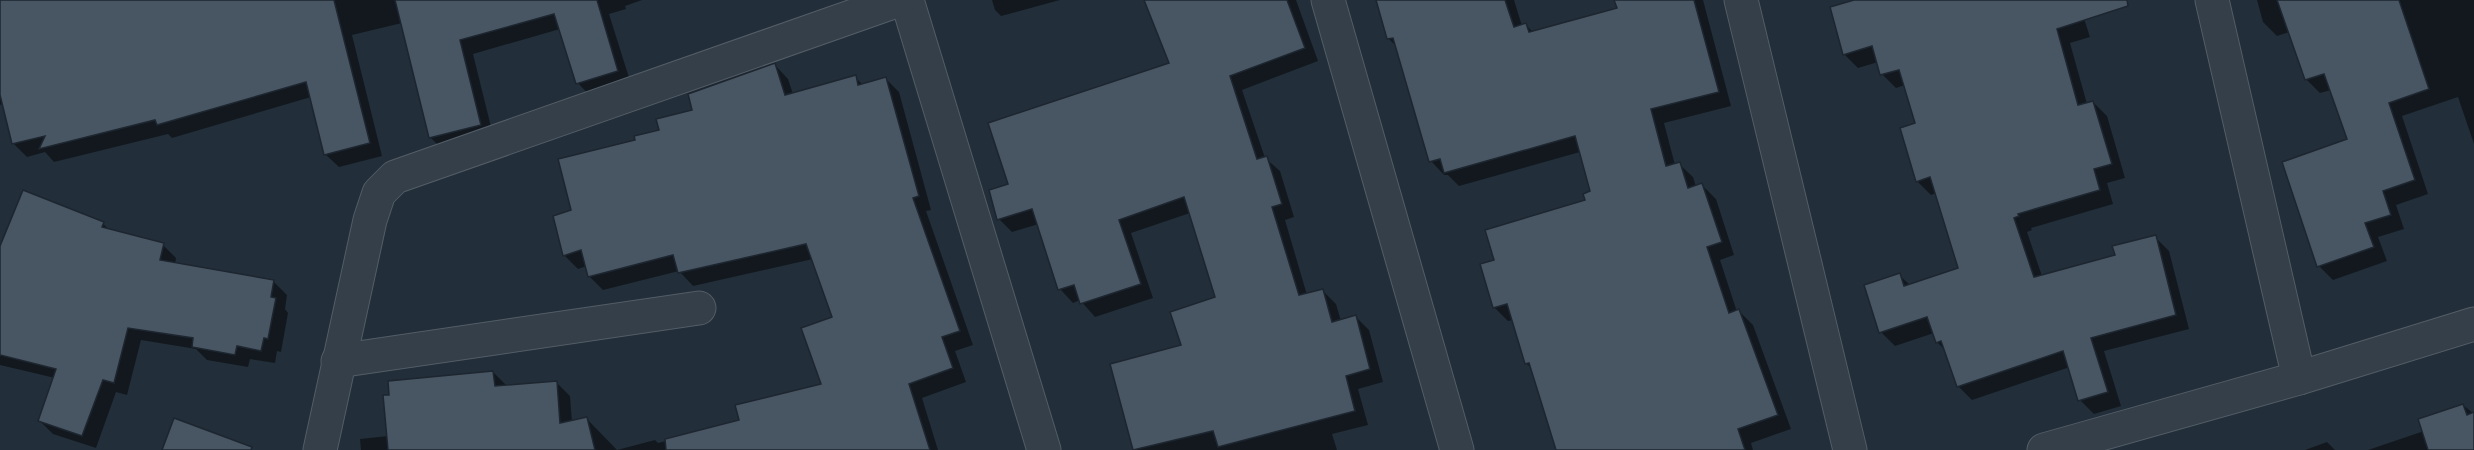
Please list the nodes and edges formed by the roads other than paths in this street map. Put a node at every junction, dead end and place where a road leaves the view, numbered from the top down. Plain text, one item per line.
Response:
1 (899, 0) edge
2 (908, 0) edge
3 (1328, 0) edge
4 (1741, 0) edge
5 (2212, 0) edge
6 (831, 12) edge
7 (699, 308) dead end
8 (2474, 324) edge
9 (338, 361) junction
10 (2299, 378) junction
11 (320, 450) edge
12 (1044, 450) edge
13 (1457, 450) edge
14 (1850, 450) edge
15 (2044, 450) edge

1 - 6 street
2 - 12 street
3 - 13 street
4 - 14 street
5 - 10 street
6 - 9 street
7 - 9 street
8 - 10 street
9 - 11 street
10 - 15 street

